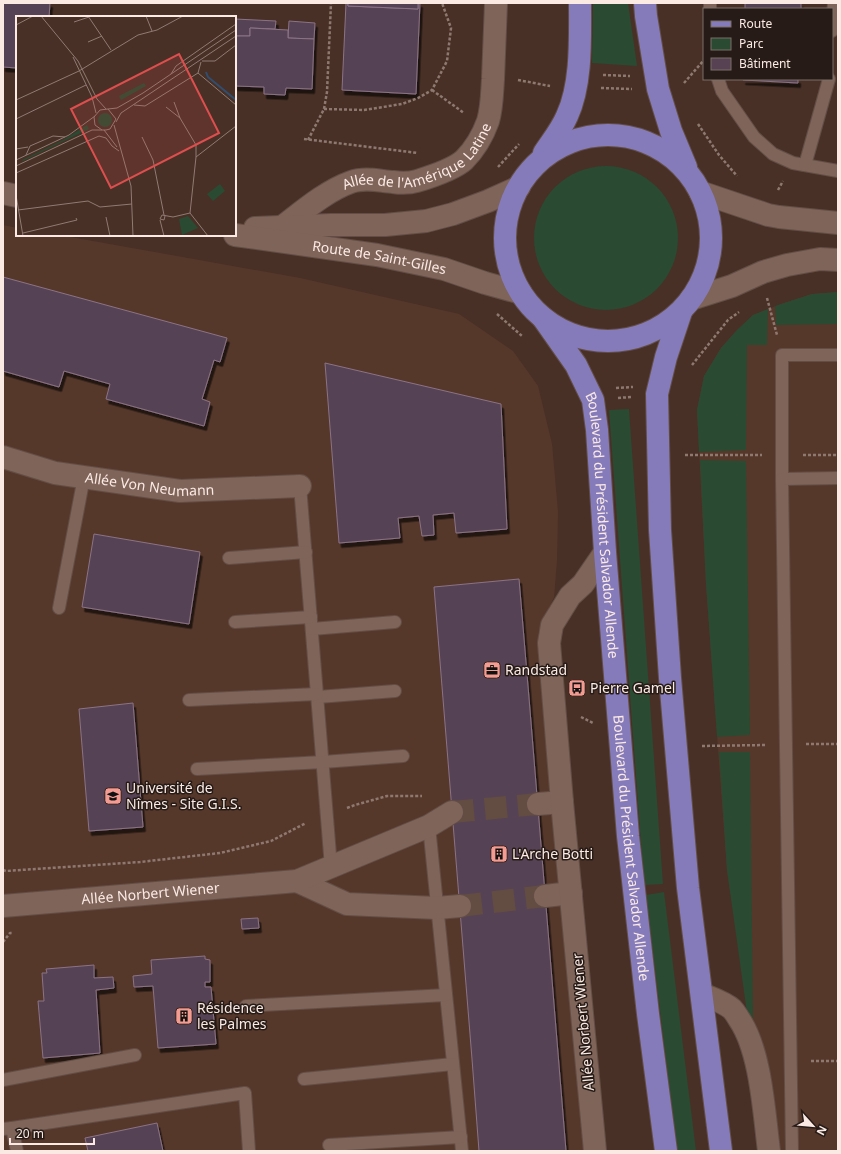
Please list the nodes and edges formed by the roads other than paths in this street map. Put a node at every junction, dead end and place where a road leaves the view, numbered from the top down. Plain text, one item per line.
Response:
1 (496, 3) edge
2 (580, 3) edge
3 (645, 3) edge
4 (834, 3) edge
5 (833, 17) edge
6 (718, 80) edge
7 (829, 80) edge
8 (805, 165) junction
9 (533, 167) junction
10 (838, 171) edge
11 (688, 172) junction
12 (519, 187) junction
13 (700, 192) junction
14 (3, 193) edge
15 (16, 196) edge
16 (838, 223) edge
17 (282, 227) junction
18 (236, 228) edge
19 (236, 235) edge
20 (838, 260) edge
21 (520, 293) junction
22 (686, 305) junction
23 (543, 318) junction
24 (838, 355) edge
25 (3, 457) edge
26 (84, 477) junction
27 (838, 478) edge
28 (782, 479) junction
29 (300, 486) joint
30 (306, 552) junction
31 (605, 552) junction
32 (229, 558) dead end
33 (60, 608) dead end
34 (311, 617) junction
35 (235, 622) dead end
36 (395, 622) dead end
37 (312, 629) junction
38 (395, 691) dead end
39 (318, 696) junction
40 (189, 700) dead end
41 (403, 756) dead end
42 (323, 762) junction
43 (197, 769) dead end
44 (562, 802) junction
45 (538, 804) tunnel mouth
46 (452, 812) tunnel mouth
47 (429, 826) junction
48 (331, 867) junction
49 (297, 881) junction
50 (571, 893) junction
51 (545, 896) tunnel mouth
52 (3, 906) edge
53 (460, 906) tunnel mouth
54 (437, 908) junction
55 (702, 994) junction
56 (446, 995) junction
57 (246, 1006) dead end
58 (135, 1055) dead end
59 (453, 1064) junction
60 (304, 1079) dead end
61 (3, 1080) edge
62 (8, 1128) edge
63 (461, 1137) junction
64 (328, 1145) dead end
65 (17, 1151) edge
66 (249, 1151) edge
67 (462, 1151) edge
68 (596, 1151) edge
69 (666, 1151) edge
70 (721, 1151) edge
71 (769, 1151) edge
72 (792, 1151) edge

1 - 17 street, Allée de l'Amérique Latine
2 - 9 main road
3 - 11 main road
4 - 5 lane
6 - 8 lane
7 - 8 lane
8 - 10 lane
9 - 11 main road
9 - 12 main road
11 - 13 main road
12 - 17 street, Route de Saint-Gilles
12 - 21 main road
13 - 16 street
13 - 22 main road
14 - 15 street
17 - 18 street, Route de Saint-Gilles
19 - 21 street, Route de Saint-Gilles
20 - 22 street
21 - 23 main road
22 - 23 main road
22 - 55 main road
23 - 31 main road, Boulevard du Président Salvador Allende
24 - 28 lane
25 - 26 street, Allée Von Neumann
26 - 29 street, Allée Von Neumann
26 - 33 lane
27 - 28 lane
28 - 72 lane
29 - 30 lane
30 - 32 lane
30 - 34 lane
31 - 44 street, Allée Norbert Wiener
31 - 69 main road, Boulevard du Président Salvador Allende
34 - 35 lane
34 - 37 lane
36 - 37 lane
37 - 39 lane
38 - 39 lane
39 - 40 lane
39 - 42 lane
41 - 42 lane
42 - 43 lane
42 - 48 lane
44 - 45 street
44 - 50 street, Allée Norbert Wiener
46 - 47 street, Allée Norbert Wiener
47 - 48 street, Allée Norbert Wiener
47 - 54 lane
48 - 49 street, Allée Norbert Wiener
49 - 52 street, Allée Norbert Wiener
49 - 54 street, Allée Norbert Wiener
50 - 51 street
50 - 68 street, Allée Norbert Wiener
53 - 54 street, Allée Norbert Wiener
54 - 56 lane
55 - 70 main road
55 - 71 street
56 - 57 lane
56 - 59 lane
58 - 61 lane
59 - 60 lane
59 - 63 lane
62 - 65 lane
62 - 66 lane
63 - 64 lane
63 - 67 lane

